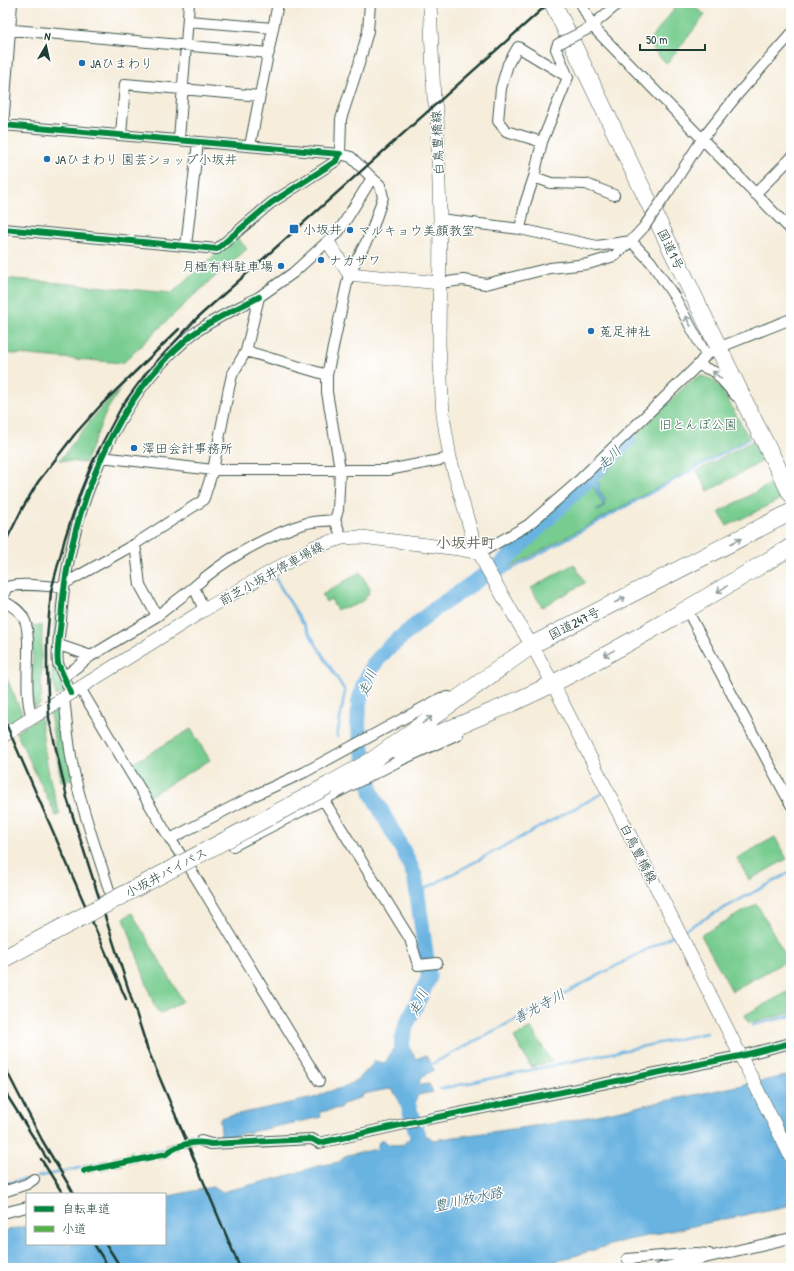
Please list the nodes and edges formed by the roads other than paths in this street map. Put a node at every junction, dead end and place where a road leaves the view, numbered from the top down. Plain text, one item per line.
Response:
1 (12, 3) edge
2 (189, 3) edge
3 (278, 3) edge
4 (370, 3) edge
5 (430, 3) edge
6 (553, 3) edge
7 (563, 3) edge
8 (581, 3) edge
9 (619, 3) edge
10 (188, 21) junction
11 (273, 28) junction
12 (590, 28) junction
13 (7, 29) edge
14 (791, 34) edge
15 (187, 46) junction
16 (269, 52) junction
17 (568, 77) junction
18 (183, 89) junction
19 (260, 96) junction
20 (3, 126) edge
21 (121, 135) junction
22 (703, 138) junction
23 (180, 140) junction
24 (198, 142) junction
25 (542, 142) junction
26 (250, 146) junction
27 (340, 154) junction
28 (791, 158) edge
29 (534, 177) junction
30 (372, 178) junction
31 (755, 194) junction
32 (614, 195) dead end
33 (440, 219) junction
34 (3, 229) edge
35 (520, 229) junction
36 (791, 230) edge
37 (631, 241) junction
38 (328, 242) junction
39 (186, 246) junction
40 (349, 274) junction
41 (440, 283) junction
42 (259, 297) junction
43 (791, 319) edge
44 (717, 349) junction
45 (246, 351) junction
46 (698, 365) junction
47 (327, 375) junction
48 (750, 414) junction
49 (102, 457) junction
50 (450, 458) junction
51 (340, 469) junction
52 (213, 470) junction
53 (791, 470) edge
54 (791, 494) edge
55 (791, 512) edge
56 (335, 520) junction
57 (342, 538) junction
58 (135, 544) junction
59 (791, 547) edge
60 (480, 553) junction
61 (64, 585) junction
62 (194, 587) junction
63 (3, 596) edge
64 (3, 601) edge
65 (204, 610) junction
66 (687, 610) junction
67 (157, 616) junction
68 (59, 645) junction
69 (532, 645) junction
70 (91, 656) junction
71 (65, 676) junction
72 (553, 684) junction
73 (72, 693) junction
74 (456, 700) junction
75 (484, 715) junction
76 (32, 718) junction
77 (3, 736) edge
78 (373, 760) junction
79 (326, 792) junction
80 (791, 805) edge
81 (170, 839) junction
82 (190, 868) junction
83 (109, 890) dead end
84 (3, 960) edge
85 (437, 963) dead end
86 (791, 1043) edge
87 (742, 1059) junction
88 (320, 1081) dead end
89 (201, 1142) tunnel mouth
90 (791, 1157) edge
91 (34, 1179) dead end
92 (3, 1192) edge
93 (26, 1208) edge
94 (3, 1213) edge
95 (791, 1238) edge
96 (715, 1256) junction
97 (627, 1259) dead end
98 (661, 1268) edge

1 - 13 street
2 - 10 street
3 - 11 street
4 - 27 street
5 - 33 main road, 白鳥豊橋線
6 - 44 highway, 国道1号
7 - 44 highway, 国道1号
8 - 12 street
9 - 12 street
10 - 11 street
10 - 15 street
11 - 16 street
12 - 17 street, bridge
12 - 22 street
13 - 15 street
13 - 20 street
14 - 22 street
15 - 16 street
15 - 18 street
16 - 19 street
17 - 25 street
17 - 25 street
18 - 19 street
18 - 21 street
18 - 23 street
19 - 26 street
20 - 21 street
21 - 23 street
22 - 31 street
22 - 37 street, bridge
23 - 24 street
24 - 26 street
24 - 39 street
25 - 29 street
26 - 27 street
27 - 30 street
27 - 39 street
28 - 31 street
29 - 32 street
29 - 35 street
30 - 38 street
30 - 40 street
31 - 36 street
33 - 35 street
33 - 41 main road, 白鳥豊橋線
34 - 39 street
35 - 37 street
37 - 41 street
44 -> 37 street
38 - 40 main road
38 - 42 street
40 - 41 main road
40 - 47 street
41 - 50 main road
42 - 45 street
42 - 49 street
43 - 44 street
44 - 46 street
44 - 48 highway, 国道1号
44 - 53 highway, 国道1号
45 - 47 street
45 - 52 street
48 -> 46 street
46 - 60 street
47 - 51 street
48 - 54 highway, 国道1号
49 - 52 street
49 - 61 street
50 - 51 street
50 - 60 main road
51 - 52 street
51 - 56 street
52 - 58 street
69 -> 55 highway, 国道247号
56 - 57 street
56 - 62 street
57 - 60 main road, 前芝小坂井停車場線
57 - 65 main road, 前芝小坂井停車場線
58 - 61 street
58 - 67 street
59 -> 66 highway, 国道247号
60 - 69 main road, 白鳥豊橋線
61 - 63 street
61 - 68 street
62 - 65 street
62 - 67 street
64 - 76 street
65 - 73 main road, 前芝小坂井停車場線
66 -> 72 highway, 国道247号
66 - 80 street
67 - 70 street
68 - 70 street
68 - 71 street
69 - 72 main road, 白鳥豊橋線
69 - 74 highway, 国道247号
70 - 71 street
71 - 73 street
72 - 75 highway, 国道247号
72 - 87 main road, 白鳥豊橋線
73 - 76 main road, 前芝小坂井停車場線
73 - 81 street
73 - 83 street
78 -> 74 highway, 国道247号
74 - 81 street
75 - 78 highway, 国道247号
75 - 79 street
76 - 77 main road, 前芝小坂井停車場線
78 - 79 highway, 国道247号
79 - 82 street
79 - 84 highway, 小坂井バイパス, bridge
79 - 85 street
81 - 82 street
82 - 88 street
86 - 87 street
87 - 89 street
87 - 90 main road, 白鳥豊橋線
91 - 92 street
93 - 94 street
95 - 96 street
96 - 97 street
96 - 98 street

